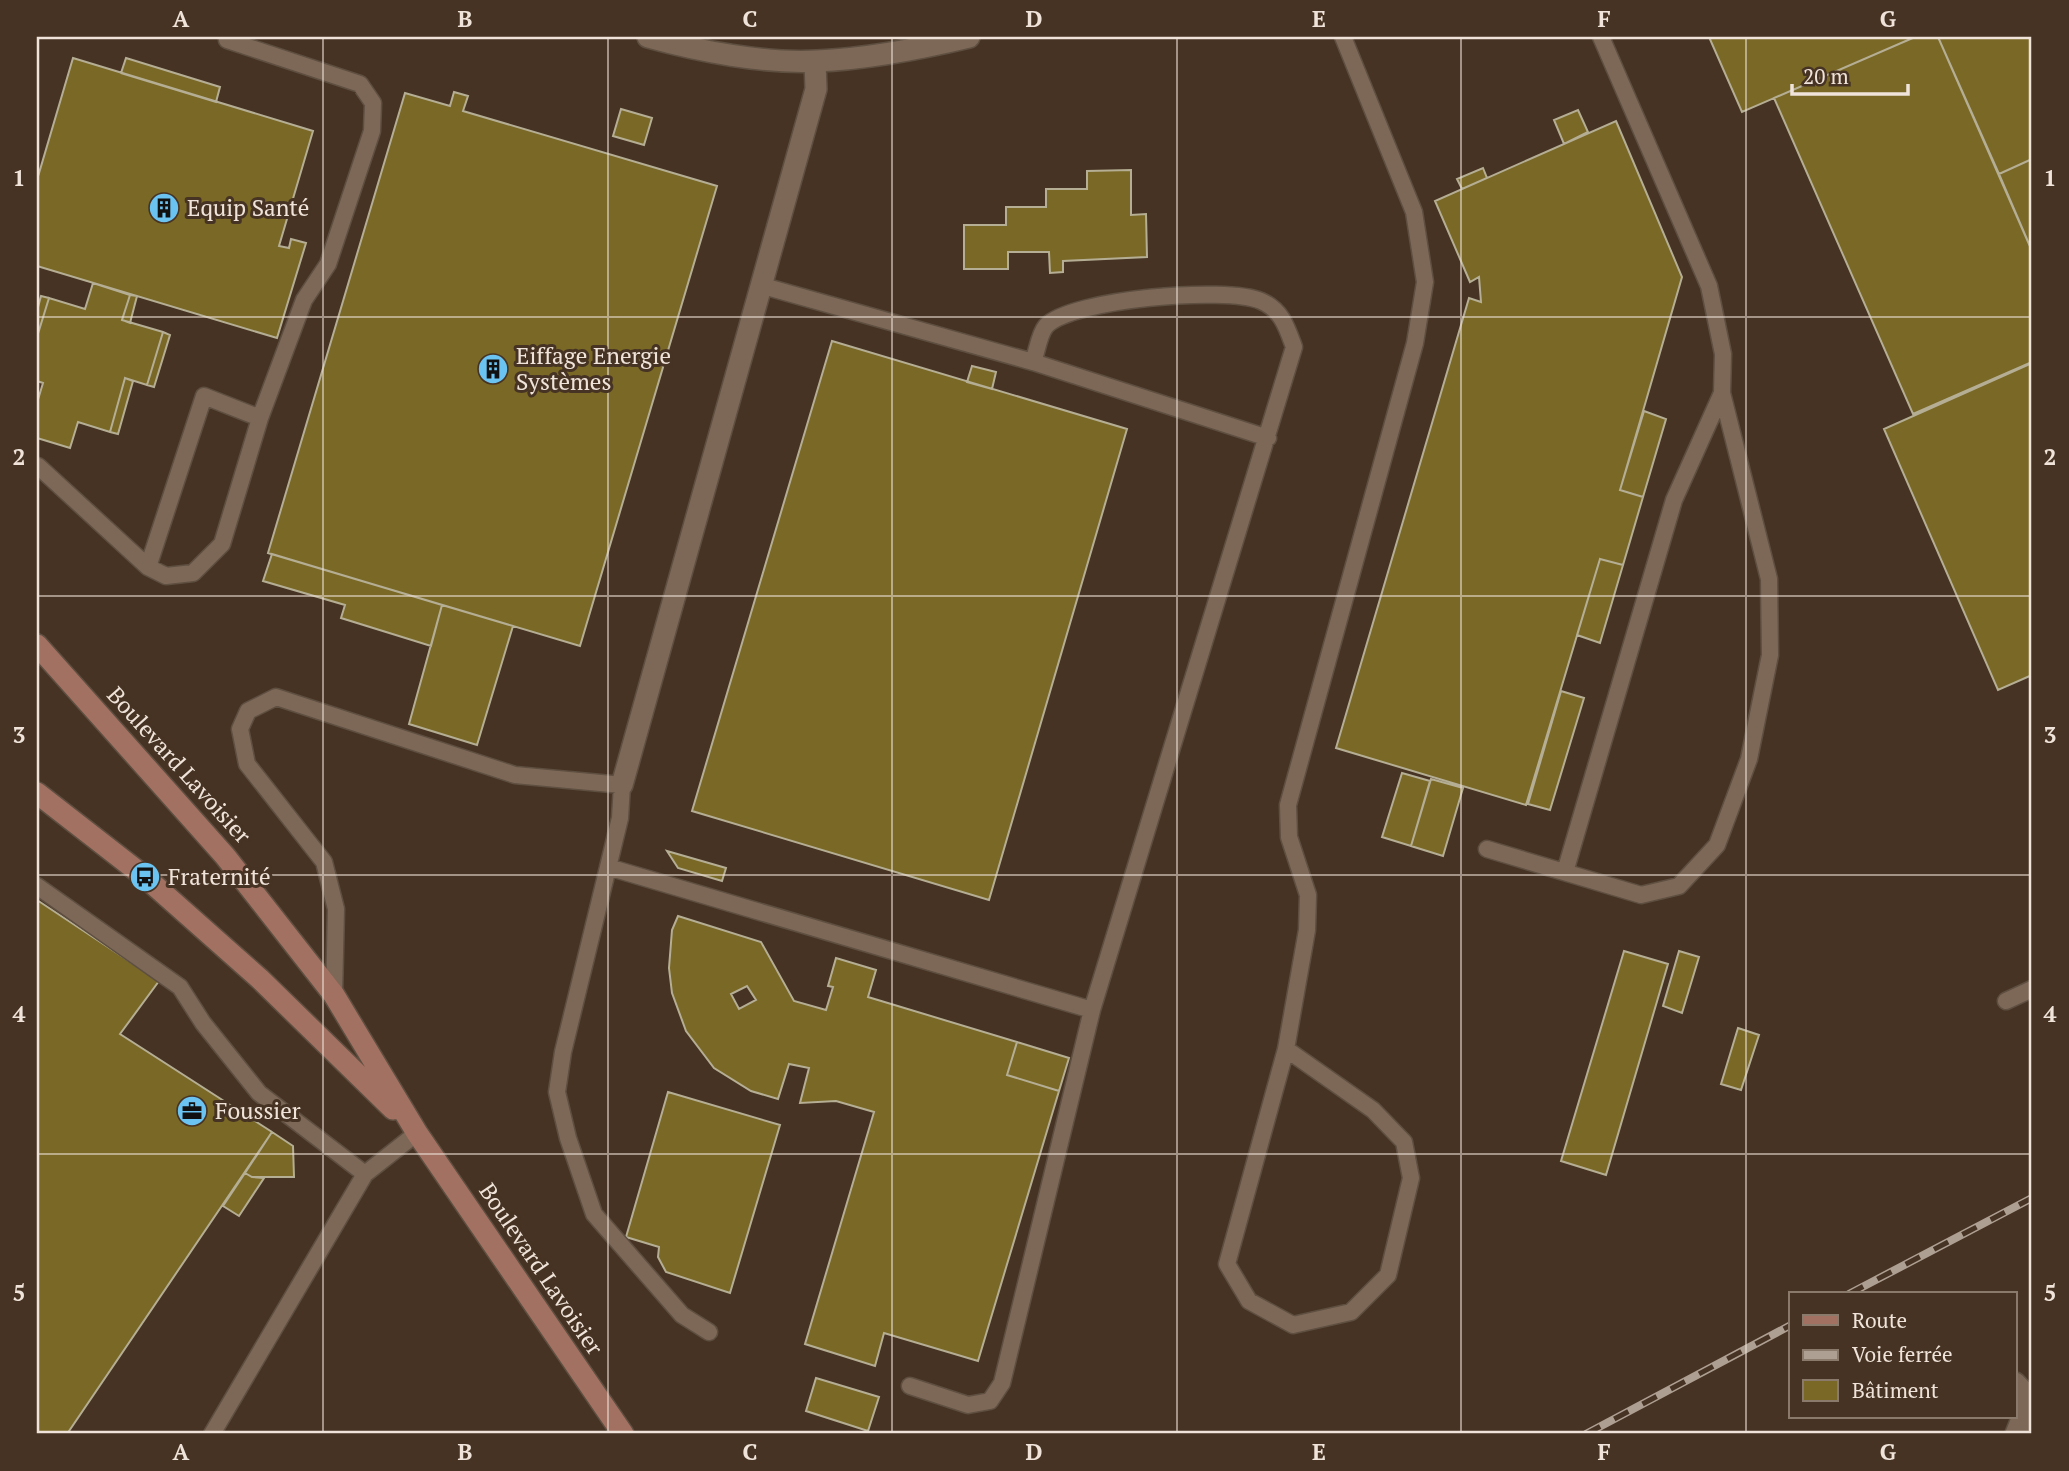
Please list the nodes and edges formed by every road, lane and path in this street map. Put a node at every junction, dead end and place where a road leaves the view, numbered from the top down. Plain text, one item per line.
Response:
1 (648, 37) edge
2 (970, 37) edge
3 (1343, 37) edge
4 (1601, 37) edge
5 (224, 38) edge
6 (815, 62) junction
7 (763, 286) junction
8 (1034, 362) junction
9 (1722, 393) junction
10 (260, 418) junction
11 (1268, 438) junction
12 (38, 466) edge
13 (148, 567) junction
14 (37, 645) edge
15 (622, 785) junction
16 (37, 793) edge
17 (1487, 849) dead end
18 (608, 867) junction
19 (1565, 872) junction
20 (37, 886) edge
21 (2032, 989) edge
22 (334, 995) junction
23 (2006, 1001) dead end
24 (1092, 1010) junction
25 (1286, 1049) junction
26 (417, 1133) junction
27 (365, 1174) junction
28 (709, 1332) dead end
29 (2016, 1384) edge
30 (911, 1386) dead end
31 (2031, 1400) edge
32 (212, 1434) edge
33 (623, 1434) edge
34 (2016, 1434) edge

1 - 6 street
2 - 6 street
3 - 25 lane
4 - 9 lane
5 - 10 lane
6 - 7 street
7 - 8 lane
7 - 15 street
8 - 11 lane
8 - 11 lane
9 - 19 lane
9 - 19 lane
10 - 13 lane
10 - 13 lane
11 - 24 lane
12 - 13 lane
14 - 22 main road, Boulevard Lavoisier
15 - 18 lane
15 - 22 lane
16 - 26 main road, Boulevard Lavoisier
17 - 19 lane
18 - 24 lane
18 - 28 lane
20 - 27 lane
21 - 23 lane
22 - 26 main road, Boulevard Lavoisier
24 - 30 lane
25 - 25 lane
26 - 27 lane
26 - 33 main road, Boulevard Lavoisier
27 - 32 lane
29 - 31 street
31 - 34 street

